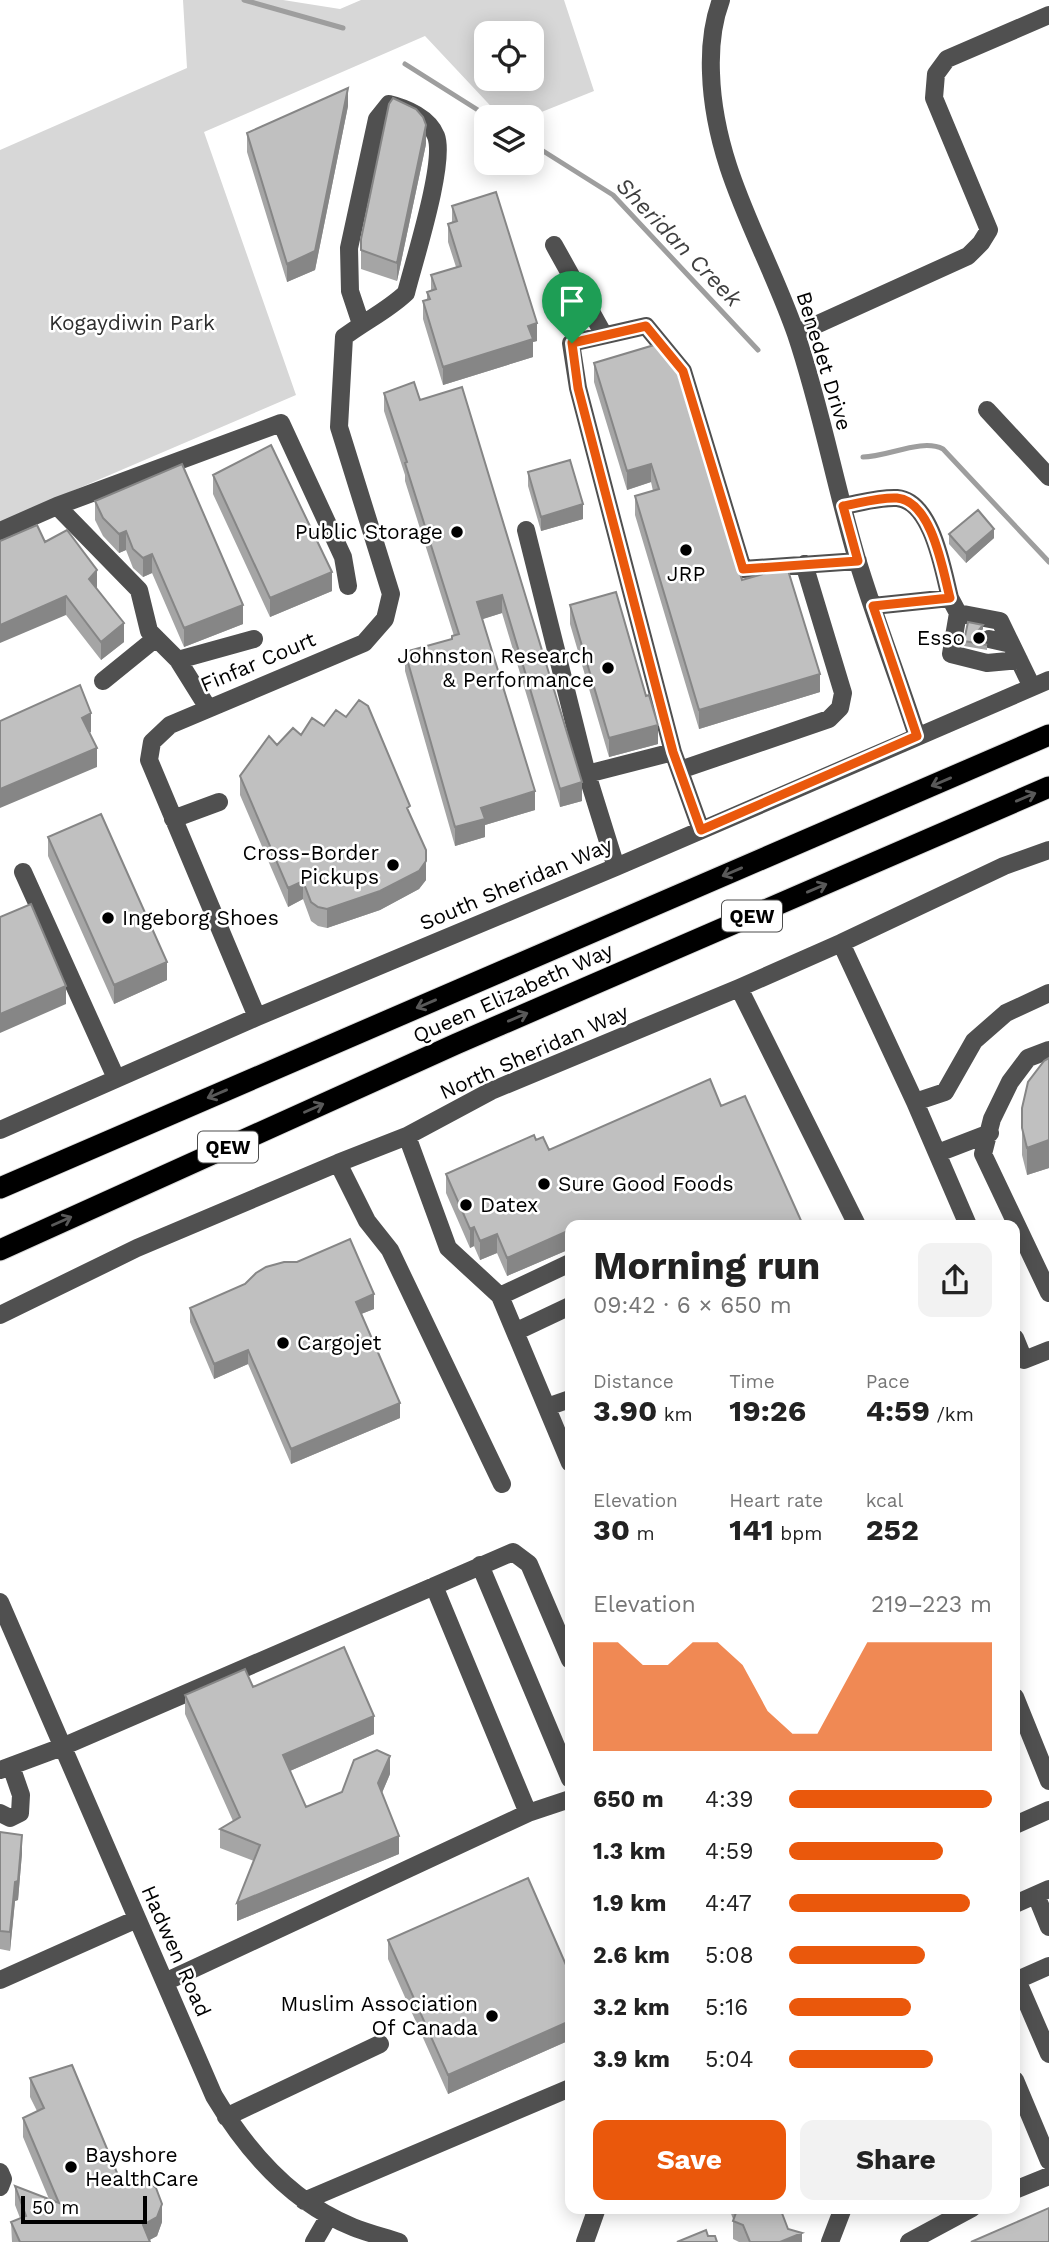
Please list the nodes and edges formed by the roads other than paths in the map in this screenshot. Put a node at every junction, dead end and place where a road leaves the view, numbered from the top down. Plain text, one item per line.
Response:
1 (721, 0) edge
2 (1049, 15) edge
3 (554, 245) dead end
4 (361, 324) junction
5 (796, 334) junction
6 (604, 335) junction
7 (987, 410) dead end
8 (1049, 477) edge
9 (57, 506) junction
10 (843, 506) junction
11 (526, 530) dead end
12 (0, 531) edge
13 (858, 561) junction
14 (804, 564) junction
15 (348, 586) dead end
16 (873, 606) junction
17 (954, 606) junction
18 (156, 638) junction
19 (254, 639) dead end
20 (989, 639) dead end
21 (1015, 652) junction
22 (178, 660) junction
23 (103, 681) dead end
24 (1041, 684) edge
25 (208, 708) junction
26 (1049, 735) edge
27 (917, 736) junction
28 (673, 752) junction
29 (680, 770) junction
30 (587, 774) junction
31 (1049, 787) edge
32 (219, 802) dead end
33 (173, 819) junction
34 (701, 830) junction
35 (1049, 850) edge
36 (616, 867) junction
37 (23, 872) dead end
38 (841, 943) junction
39 (739, 988) junction
40 (1049, 993) edge
41 (257, 1017) junction
42 (1049, 1050) edge
43 (116, 1077) junction
44 (915, 1102) junction
45 (0, 1130) edge
46 (990, 1133) junction
47 (407, 1136) junction
48 (937, 1153) junction
49 (338, 1163) junction
50 (0, 1188) edge
51 (855, 1220) edge
52 (966, 1220) edge
53 (1018, 1220) edge
54 (1020, 1223) edge
55 (0, 1250) edge
56 (565, 1265) edge
57 (1045, 1270) edge
58 (1049, 1293) edge
59 (500, 1296) junction
60 (565, 1308) edge
61 (0, 1315) edge
62 (515, 1332) junction
63 (1020, 1350) edge
64 (1049, 1350) edge
65 (565, 1401) edge
66 (547, 1407) junction
67 (565, 1447) edge
68 (502, 1484) dead end
69 (480, 1565) junction
70 (434, 1586) junction
71 (0, 1602) edge
72 (565, 1648) edge
73 (1020, 1709) edge
74 (62, 1747) junction
75 (565, 1767) edge
76 (6, 1768) edge
77 (1049, 1781) edge
78 (565, 1800) edge
79 (1049, 1810) edge
80 (0, 1813) edge
81 (528, 1813) junction
82 (1020, 1823) edge
83 (1043, 1892) edge
84 (1020, 1902) edge
85 (137, 1919) junction
86 (1049, 1927) edge
87 (1049, 1966) edge
88 (1020, 1978) edge
89 (0, 1980) edge
90 (165, 1982) junction
91 (1020, 1989) edge
92 (380, 2044) dead end
93 (1049, 2054) edge
94 (565, 2090) edge
95 (1020, 2092) edge
96 (226, 2117) junction
97 (1049, 2161) edge
98 (0, 2172) edge
99 (1049, 2176) edge
100 (0, 2187) edge
101 (1020, 2188) edge
102 (304, 2201) junction
103 (595, 2214) edge
104 (841, 2214) edge
105 (960, 2214) edge
106 (330, 2216) junction
107 (314, 2242) edge
108 (399, 2242) edge
109 (585, 2242) edge
110 (830, 2242) edge
111 (909, 2242) edge

1 - 5 street, Benedet Drive
2 - 5 street
3 - 6 street
4 - 4 street
4 - 25 street, Finfar Court
5 - 10 street, Benedet Drive
6 - 14 street
6 - 28 street
7 - 8 street
9 - 12 street
9 - 15 street
9 - 18 street
10 - 13 street, Benedet Drive
10 - 17 street
11 - 30 street
13 - 14 street
13 - 16 street, Benedet Drive
14 - 29 street
16 - 17 street
16 - 27 street, Benedet Drive
17 - 21 street
17 - 21 street
18 - 22 street
18 - 23 street
19 - 22 street
20 - 21 street
21 - 24 street
22 - 25 street
24 - 27 street, South Sheridan Way
25 - 33 street, Finfar Court
26 -> 50 highway, Queen Elizabeth Way / QEW
27 - 34 street, South Sheridan Way
28 - 29 street
28 - 30 street
29 - 34 street
30 - 36 street
55 -> 31 highway, Queen Elizabeth Way / QEW
32 - 33 street
33 - 41 street, Finfar Court
34 - 36 street, South Sheridan Way
35 - 38 street, North Sheridan Way
36 - 41 street, South Sheridan Way
37 - 43 street
38 - 39 street, North Sheridan Way
38 - 44 street
39 - 47 street, North Sheridan Way
39 - 51 street
40 - 44 street
41 - 43 street, South Sheridan Way
42 - 46 street
43 - 45 street, South Sheridan Way
44 - 48 street
46 - 48 street
46 - 53 street
47 - 49 street, North Sheridan Way
47 - 59 street
48 - 52 street
49 - 61 street, North Sheridan Way
49 - 68 street
54 - 57 street
56 - 59 street
57 - 58 street
59 - 62 street
60 - 62 street
62 - 66 street
63 - 64 street
65 - 66 street
66 - 67 street
69 - 70 street
69 - 72 street
69 - 75 street
70 - 74 street
70 - 81 street
71 - 74 street, Hadwen Road
73 - 77 street
74 - 76 street
74 - 85 street, Hadwen Road
76 - 80 street
78 - 81 street
79 - 82 street
81 - 90 street
83 - 84 street
83 - 86 street
85 - 89 street
85 - 90 street, Hadwen Road
87 - 88 street
90 - 96 street, Hadwen Road
91 - 93 street
92 - 96 street
94 - 102 street
95 - 97 street
96 - 102 street, Hadwen Road
98 - 100 street
99 - 101 street
102 - 106 street, Hadwen Road
103 - 109 street
104 - 110 street
105 - 111 street
106 - 107 street
106 - 108 street, Hadwen Road

